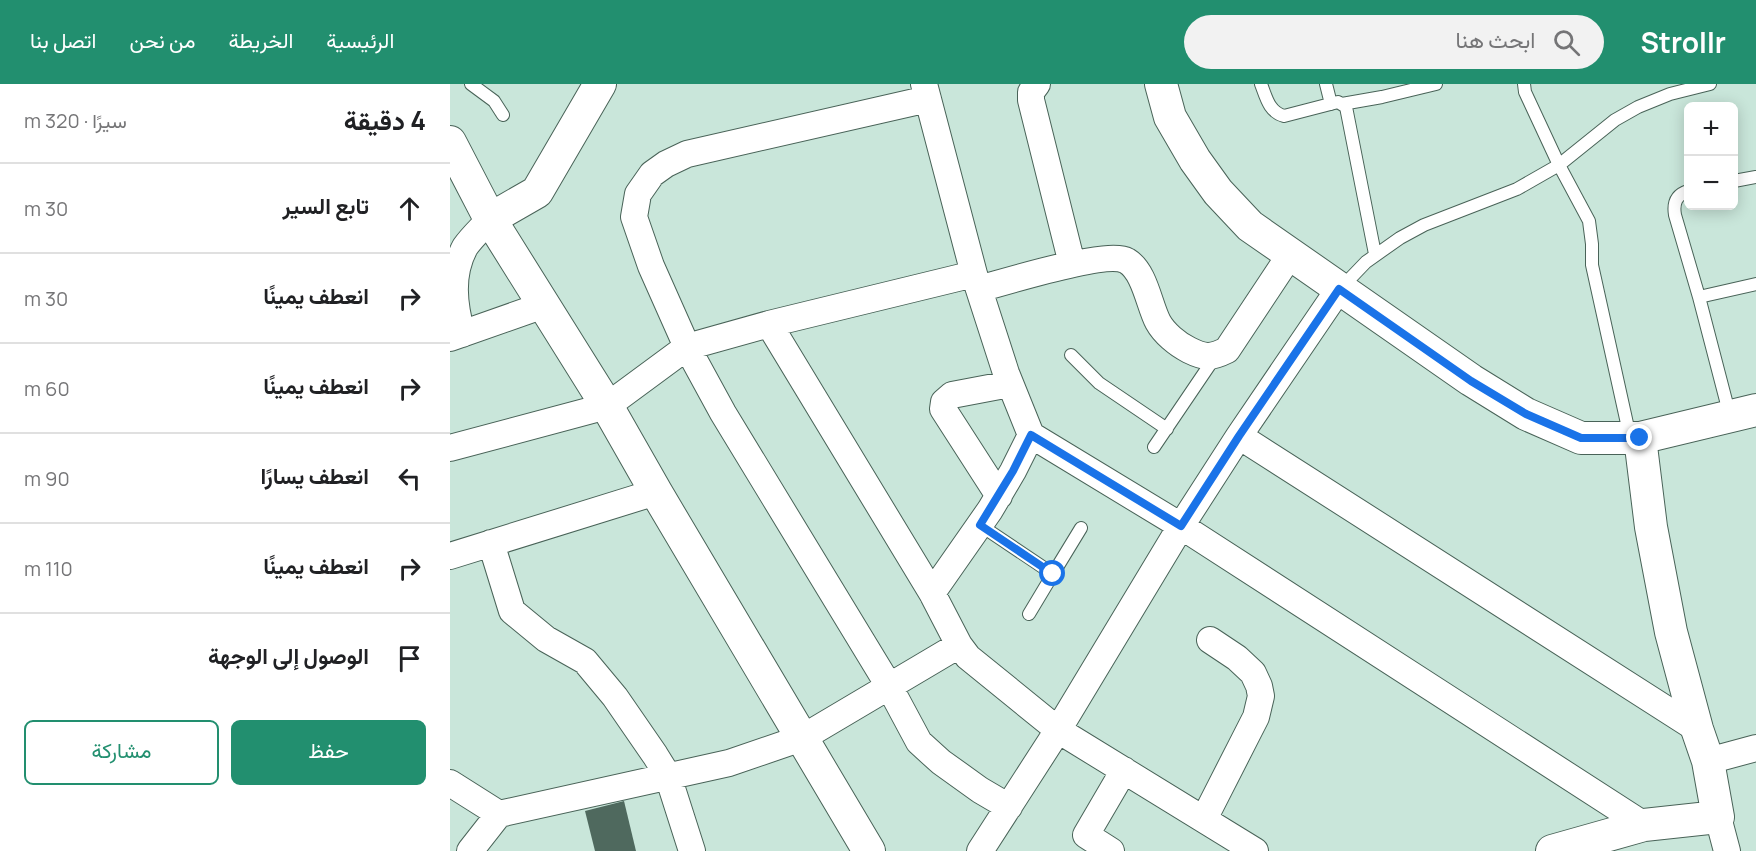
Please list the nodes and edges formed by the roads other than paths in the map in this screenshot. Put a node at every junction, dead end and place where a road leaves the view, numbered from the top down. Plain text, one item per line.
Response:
1 (471, 84) edge
2 (1037, 84) edge
3 (1161, 84) edge
4 (1261, 84) edge
5 (1326, 84) edge
6 (1436, 84) edge
7 (1524, 84) edge
8 (1710, 84) edge
9 (605, 86) edge
10 (926, 92) edge
11 (1336, 104) junction
12 (503, 115) dead end
13 (450, 142) edge
14 (1559, 165) junction
15 (1756, 177) edge
16 (1738, 180) edge
17 (1684, 194) edge
18 (490, 219) junction
19 (1375, 254) junction
20 (1290, 255) junction
21 (1072, 264) junction
22 (976, 281) junction
23 (1756, 284) edge
24 (1339, 289) junction
25 (1699, 297) junction
26 (544, 305) junction
27 (769, 324) junction
28 (456, 336) edge
29 (687, 346) junction
30 (1071, 355) dead end
31 (1215, 356) junction
32 (1010, 384) junction
33 (607, 406) junction
34 (1743, 414) edge
35 (1167, 429) junction
36 (1031, 435) junction
37 (1239, 436) junction
38 (1635, 438) junction
39 (1154, 447) dead end
40 (450, 448) edge
41 (656, 492) junction
42 (999, 495) junction
43 (980, 525) junction
44 (1181, 526) junction
45 (1081, 528) dead end
46 (491, 543) junction
47 (450, 556) edge
48 (1053, 574) junction
49 (932, 593) junction
50 (1029, 614) dead end
51 (1210, 639) dead end
52 (959, 645) junction
53 (889, 686) junction
54 (1697, 729) junction
55 (1059, 730) junction
56 (802, 738) junction
57 (1756, 748) edge
58 (1708, 761) junction
59 (1124, 770) junction
60 (668, 776) junction
61 (450, 783) edge
62 (1009, 807) junction
63 (499, 814) junction
64 (1718, 817) junction
65 (1204, 819) junction
66 (1644, 825) junction
67 (1081, 843) edge
68 (470, 851) edge
69 (692, 851) edge
70 (869, 851) edge
71 (980, 851) edge
72 (1111, 851) edge
73 (1255, 851) edge
74 (1552, 851) edge
75 (1727, 851) edge

1 - 12 lane
2 - 21 street
3 - 20 street
4 - 11 lane
5 - 11 lane
6 - 11 lane
7 - 14 lane
8 - 14 lane
9 - 18 street
10 - 22 street
10 - 29 street
11 - 19 lane
13 - 18 street
14 - 19 lane
14 - 38 lane
15 - 16 lane
17 - 25 lane
18 - 26 street
18 - 28 street
19 - 24 lane
20 - 24 street
20 - 31 street
21 - 22 street
21 - 31 street
22 - 27 street
22 - 32 street
23 - 25 lane
24 - 37 street
24 - 38 street
25 - 34 lane
26 - 28 street
26 - 33 street
27 - 29 street
27 - 49 street
29 - 33 street
29 - 53 street
30 - 35 lane
31 - 35 lane
32 - 36 street
32 - 42 street
33 - 40 street
33 - 41 street
34 - 38 street
35 - 39 lane
36 - 42 street
36 - 44 street
37 - 44 street
37 - 54 street
38 - 54 street
41 - 46 street
41 - 56 street
42 - 43 street
43 - 48 lane
43 - 49 street
44 - 55 street
44 - 66 street
45 - 48 lane
46 - 47 street
46 - 60 street
48 - 50 lane
49 - 52 street
51 - 65 street
52 - 53 street
52 - 55 street
53 - 56 street
53 - 62 street
54 - 58 street
55 - 59 street
55 - 62 street
56 - 60 street
56 - 70 street
57 - 58 street
58 - 64 street
59 - 65 street
59 - 67 street
60 - 63 street
60 - 69 street
61 - 63 street
62 - 71 street
63 - 68 street
64 - 66 street
64 - 75 street
65 - 73 street
66 - 74 street
67 - 72 street

